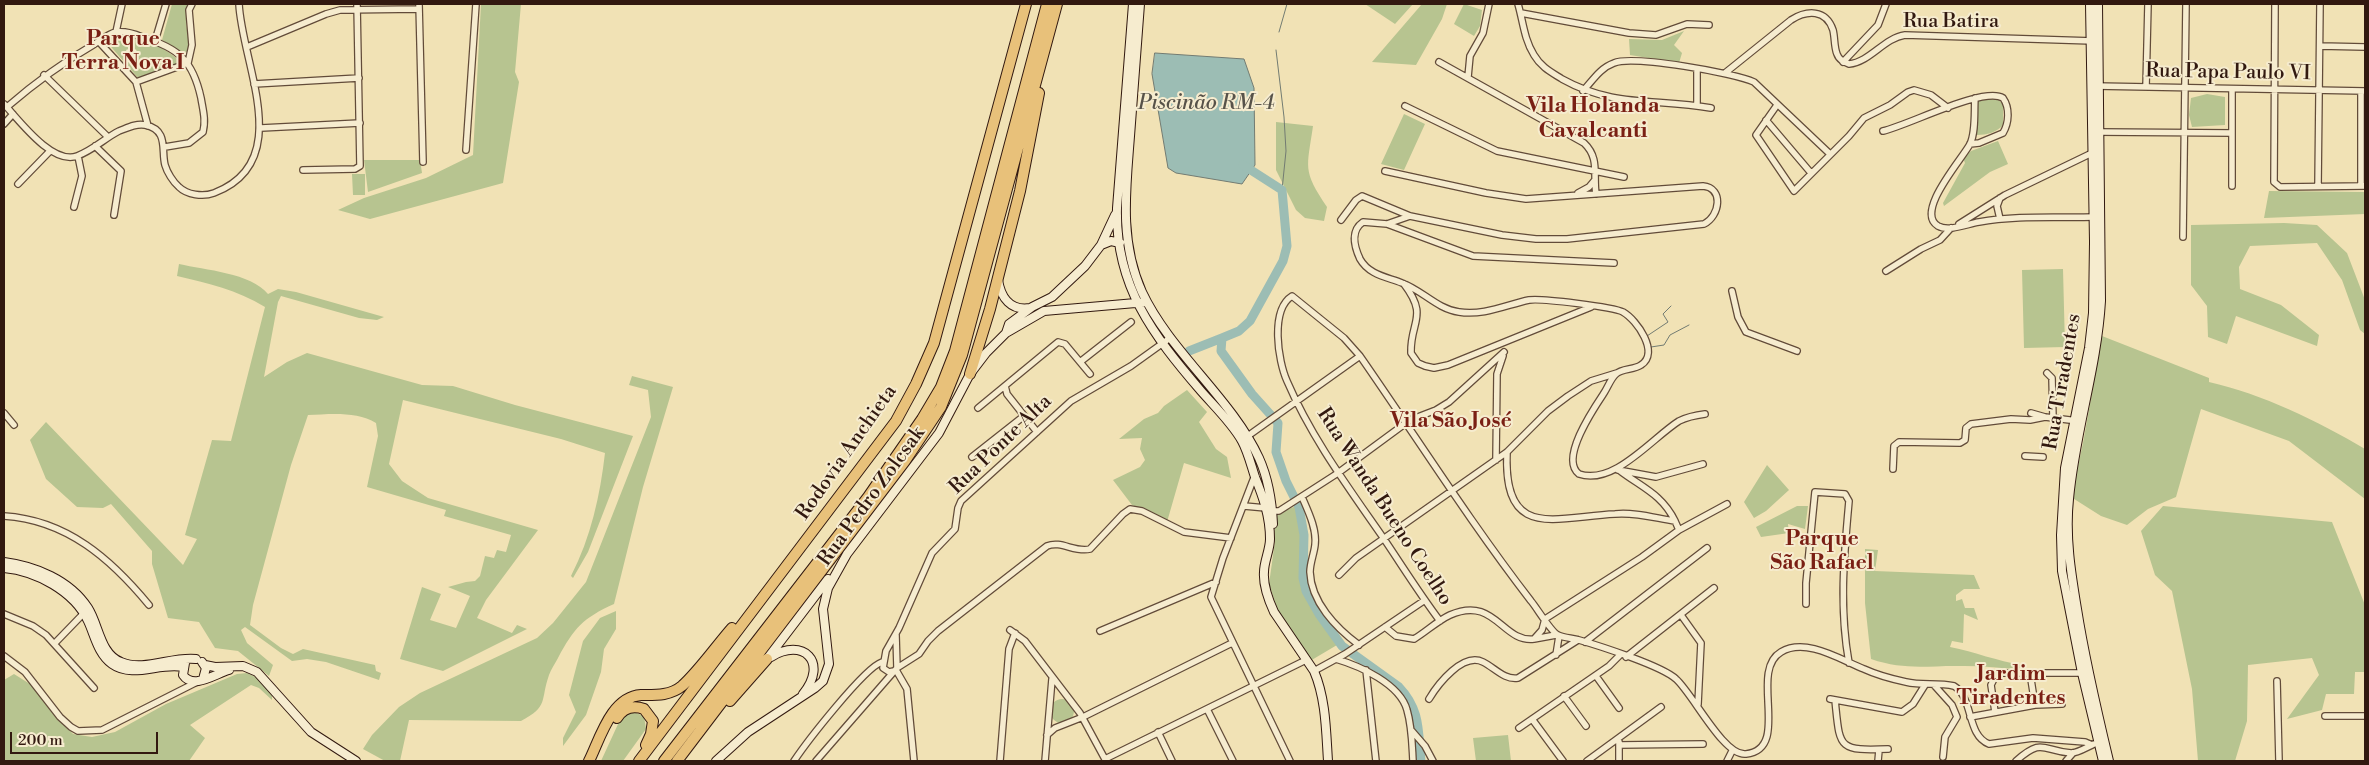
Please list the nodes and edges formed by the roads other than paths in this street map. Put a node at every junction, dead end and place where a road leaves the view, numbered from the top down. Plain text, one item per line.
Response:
1 (122, 4) edge
2 (166, 4) edge
3 (192, 4) edge
4 (239, 4) edge
5 (476, 4) edge
6 (1026, 4) edge
7 (1047, 4) edge
8 (1057, 4) edge
9 (1133, 4) edge
10 (1140, 4) edge
11 (1489, 4) edge
12 (1518, 4) edge
13 (1886, 4) edge
14 (2090, 4) edge
15 (2098, 4) edge
16 (2148, 4) edge
17 (2186, 4) edge
18 (2275, 4) edge
19 (2320, 4) edge
20 (357, 7) edge
21 (419, 7) edge
22 (1521, 13) junction
23 (1054, 14) junction
24 (1709, 25) dead end
25 (116, 32) junction
26 (155, 41) junction
27 (2094, 41) junction
28 (99, 42) junction
29 (2320, 46) junction
30 (247, 47) junction
31 (2365, 47) edge
32 (1438, 62) dead end
33 (1843, 62) junction
34 (188, 63) junction
35 (1697, 69) junction
36 (1725, 73) junction
37 (44, 75) junction
38 (1468, 77) junction
39 (359, 78) junction
40 (136, 82) junction
41 (254, 84) junction
42 (2090, 86) junction
43 (2100, 87) junction
44 (2146, 87) junction
45 (2185, 88) junction
46 (2232, 89) junction
47 (2274, 89) junction
48 (1583, 91) junction
49 (2320, 91) junction
50 (2363, 91) edge
51 (1974, 98) junction
52 (1697, 105) junction
53 (1777, 105) junction
54 (5, 106) edge
55 (1405, 106) dead end
56 (1711, 108) dead end
57 (1948, 108) junction
58 (13, 114) junction
59 (1766, 120) junction
60 (360, 123) junction
61 (4, 124) edge
62 (148, 126) junction
63 (261, 128) junction
64 (1883, 131) dead end
65 (2099, 132) junction
66 (2184, 132) junction
67 (2232, 133) junction
68 (108, 136) junction
69 (1970, 144) junction
70 (95, 146) junction
71 (165, 147) junction
72 (466, 150) dead end
73 (50, 151) junction
74 (2092, 153) junction
75 (1830, 154) junction
76 (78, 156) junction
77 (423, 162) dead end
78 (303, 170) dead end
79 (1385, 171) dead end
80 (1595, 171) junction
81 (1811, 173) junction
82 (1624, 178) dead end
83 (1594, 181) junction
84 (18, 184) dead end
85 (2232, 186) dead end
86 (2318, 186) junction
87 (2363, 186) edge
88 (1578, 193) junction
89 (1596, 194) junction
90 (2000, 198) junction
91 (74, 207) dead end
92 (1117, 208) junction
93 (114, 215) dead end
94 (1410, 216) junction
95 (2094, 218) junction
96 (2000, 219) junction
97 (1341, 220) dead end
98 (1387, 224) junction
99 (1957, 226) junction
100 (2183, 237) dead end
101 (1117, 241) junction
102 (1101, 245) junction
103 (1128, 248) junction
104 (1614, 263) dead end
105 (1886, 271) dead end
106 (998, 279) junction
107 (1402, 283) junction
108 (2098, 283) junction
109 (1732, 291) dead end
110 (1052, 297) junction
111 (1147, 302) junction
112 (1136, 303) junction
113 (1032, 307) junction
114 (1592, 307) junction
115 (1058, 308) junction
116 (1131, 322) dead end
117 (1006, 333) junction
118 (2090, 337) junction
119 (1170, 338) junction
120 (2099, 340) junction
121 (1509, 342) junction
122 (1162, 344) junction
123 (1504, 352) junction
124 (1797, 352) dead end
125 (1360, 356) junction
126 (1080, 362) junction
127 (2088, 372) junction
128 (1617, 373) junction
129 (2047, 373) dead end
130 (970, 374) junction
131 (1090, 374) dead end
132 (1005, 386) junction
133 (1297, 401) junction
134 (978, 408) dead end
135 (2031, 412) dead end
136 (4, 413) edge
137 (1705, 414) dead end
138 (1024, 416) junction
139 (2045, 417) junction
140 (2053, 418) junction
141 (2077, 421) junction
142 (1406, 424) junction
143 (14, 425) dead end
144 (1037, 432) junction
145 (1245, 439) junction
146 (1507, 452) junction
147 (2025, 456) dead end
148 (972, 457) dead end
149 (2043, 457) dead end
150 (1496, 460) junction
151 (1703, 464) dead end
152 (1893, 469) dead end
153 (1618, 470) junction
154 (1338, 473) junction
155 (1255, 475) junction
156 (1451, 490) junction
157 (1300, 497) junction
158 (1727, 504) dead end
159 (1244, 506) junction
160 (1270, 509) junction
161 (4, 516) edge
162 (1676, 521) junction
163 (1679, 530) junction
164 (1231, 538) junction
165 (1384, 539) junction
166 (1708, 548) dead end
167 (847, 554) junction
168 (4, 562) edge
169 (4, 568) edge
170 (1339, 575) dead end
171 (780, 576) junction
172 (1216, 582) junction
173 (1714, 588) dead end
174 (1197, 590) junction
175 (1211, 597) junction
176 (1424, 600) junction
177 (150, 604) dead end
178 (1806, 604) dead end
179 (86, 611) junction
180 (4, 614) edge
181 (1681, 615) junction
182 (1545, 619) junction
183 (1440, 621) junction
184 (1385, 627) junction
185 (1100, 631) dead end
186 (896, 634) junction
187 (1558, 635) junction
188 (1534, 639) junction
189 (1581, 641) junction
190 (55, 643) junction
191 (1232, 643) junction
192 (1356, 647) junction
193 (896, 648) junction
194 (1556, 654) junction
195 (4, 656) edge
196 (1623, 656) junction
197 (196, 659) junction
198 (767, 659) junction
199 (896, 659) junction
200 (1336, 659) junction
201 (884, 660) junction
202 (907, 660) junction
203 (1306, 660) junction
204 (1849, 663) junction
205 (205, 665) junction
206 (243, 666) junction
207 (183, 667) junction
208 (896, 670) junction
209 (1366, 670) junction
210 (1314, 671) junction
211 (2030, 673) junction
212 (2086, 673) junction
213 (1596, 676) junction
214 (185, 678) junction
215 (1052, 679) junction
216 (200, 681) junction
217 (2277, 681) dead end
218 (1934, 685) junction
219 (1254, 686) junction
220 (1925, 686) junction
221 (94, 688) dead end
222 (277, 694) junction
223 (1066, 696) junction
224 (1564, 696) junction
225 (165, 697) junction
226 (799, 698) junction
227 (1429, 699) dead end
228 (1049, 702) junction
229 (1698, 704) junction
230 (2062, 704) dead end
231 (2035, 705) junction
232 (1661, 707) dead end
233 (1076, 708) junction
234 (1619, 708) dead end
235 (1207, 709) junction
236 (1995, 712) junction
237 (1048, 714) junction
238 (2325, 716) dead end
239 (2365, 716) edge
240 (1083, 717) junction
241 (1970, 717) junction
242 (1532, 719) junction
243 (1071, 722) junction
244 (1063, 724) junction
245 (1586, 726) dead end
246 (1520, 728) dead end
247 (1158, 732) junction
248 (1414, 732) junction
249 (1047, 735) junction
250 (1619, 737) junction
251 (1703, 744) dead end
252 (2095, 744) junction
253 (1619, 745) junction
254 (1888, 749) dead end
255 (1879, 750) junction
256 (1732, 751) junction
257 (2073, 753) junction
258 (1943, 757) dead end
259 (1046, 759) edge
260 (1106, 760) edge
261 (346, 761) edge
262 (356, 761) edge
263 (589, 761) edge
264 (594, 761) edge
265 (637, 761) edge
266 (664, 761) edge
267 (678, 761) edge
268 (716, 761) edge
269 (794, 761) edge
270 (816, 761) edge
271 (914, 761) edge
272 (1000, 761) edge
273 (1172, 761) edge
274 (1233, 761) edge
275 (1290, 761) edge
276 (1328, 761) edge
277 (1376, 761) edge
278 (1413, 761) edge
279 (1433, 761) edge
280 (1563, 761) edge
281 (1587, 761) edge
282 (1619, 761) edge
283 (1727, 761) edge
284 (1878, 761) edge
285 (2016, 761) edge
286 (2066, 761) edge
287 (2103, 761) edge
288 (2109, 761) edge
289 (2279, 761) edge

1 - 25 street
2 - 26 street
3 - 34 street
4 - 30 street
5 - 72 street
6 - 171 highway, Rodovia Anchieta
7 - 266 highway, Rodovia Anchieta
8 - 23 highway
9 - 92 street
10 - 103 street
11 - 38 street
12 - 22 street
13 - 33 street
14 - 27 street, Rua Tiradentes
15 - 27 street, Rua Tiradentes
16 - 44 street
17 - 45 street
18 - 47 street
19 - 29 street
20 - 21 street
20 - 30 street
20 - 39 street
21 - 77 street
22 - 24 street
22 - 48 street
23 - 106 highway
23 - 267 highway
25 - 26 street
25 - 28 street
26 - 34 street
27 - 33 street, Rua Batira
27 - 42 street, Rua Tiradentes
27 - 43 street, Rua Tiradentes
28 - 37 street
28 - 40 street
29 - 31 street
29 - 49 street
30 - 41 street
32 - 38 street
33 - 36 street
34 - 40 street
34 - 71 street
35 - 36 street
35 - 48 street
35 - 52 street
36 - 53 street
37 - 54 street
37 - 68 street
38 - 80 street
39 - 41 street
39 - 60 street
40 - 62 street
41 - 63 street
42 - 43 street, Rua Papa Paulo VI
42 - 74 street, Rua Tiradentes
43 - 44 street, Rua Papa Paulo VI
43 - 65 street, Rua Tiradentes
44 - 45 street, Rua Papa Paulo VI
45 - 46 street, Rua Papa Paulo VI
45 - 66 street
46 - 47 street, Rua Papa Paulo VI
46 - 67 street
47 - 49 street, Rua Papa Paulo VI
47 - 86 street
48 - 52 street
49 - 50 street, Rua Papa Paulo VI
49 - 86 street
50 - 87 street
51 - 57 street
51 - 69 street
51 - 69 street
52 - 56 street
53 - 59 street
53 - 75 street
54 - 58 street
55 - 80 street
57 - 64 street
57 - 75 street
58 - 61 street
58 - 73 street
59 - 81 street
59 - 81 street
60 - 63 street
60 - 78 street
62 - 68 street
62 - 71 street
63 - 71 street
65 - 66 street
65 - 108 street, Rua Tiradentes
66 - 67 street
66 - 100 street
67 - 85 street
68 - 70 street
69 - 99 street
70 - 76 street
70 - 93 street
73 - 76 street
73 - 84 street
74 - 90 street
74 - 95 street, Rua Tiradentes
75 - 81 street
76 - 91 street
79 - 88 street
80 - 82 street
80 - 83 street
83 - 88 street
83 - 89 street
86 - 87 street
88 - 89 street
89 - 94 street
90 - 96 street
90 - 99 street
92 - 101 street
92 - 102 street
94 - 97 street
94 - 98 street
95 - 96 street
95 - 108 street, Rua Tiradentes
96 - 99 street
98 - 104 street
98 - 107 street
99 - 105 street
101 - 102 street
101 - 103 street
101 - 112 street
102 - 110 street
103 - 111 street
106 - 113 street
106 - 130 highway
107 - 114 street
107 - 121 street
108 - 118 street, Rua Tiradentes
108 - 120 street, Rua Tiradentes
109 - 124 street
110 - 113 street
110 - 115 street
111 - 112 street, Rua Pedro Zolcsak
111 - 119 street
112 - 115 street, Rua Pedro Zolcsak
112 - 122 street
113 - 117 street
114 - 121 street
114 - 128 street
115 - 117 street, Rua Pedro Zolcsak
116 - 126 street
117 - 130 street, Rua Pedro Zolcsak
118 - 120 street
118 - 127 street, Rua Tiradentes
119 - 122 street, Rua Ponte Alta
119 - 145 street
120 - 127 street, Rua Tiradentes
121 - 123 street
122 - 144 street, Rua Ponte Alta
122 - 145 street
123 - 142 street
123 - 150 street
125 - 133 street
125 - 133 street, Rua Wanda Bueno Coelho
125 - 142 street
126 - 131 street
126 - 132 street
127 - 141 street, Rua Tiradentes
128 - 146 street
128 - 153 street
129 - 140 street
130 - 167 street, Rua Pedro Zolcsak
132 - 134 street
132 - 138 street
133 - 145 street
133 - 154 street, Rua Wanda Bueno Coelho
135 - 139 street
136 - 143 street
137 - 153 street
138 - 144 street
138 - 148 street
139 - 140 street
139 - 152 street
140 - 141 street
141 - 212 street, Rua Tiradentes
142 - 154 street
142 - 156 street
144 - 186 street, Rua Ponte Alta
145 - 155 street
145 - 160 street
146 - 150 street
146 - 162 street
147 - 149 street
150 - 156 street
151 - 153 street
153 - 162 street
154 - 157 street
154 - 165 street, Rua Wanda Bueno Coelho
155 - 159 street
155 - 160 street
156 - 165 street
156 - 182 street
157 - 160 street
157 - 192 street
158 - 163 street
159 - 160 street
159 - 164 street
160 - 203 street
161 - 177 street
162 - 163 street
163 - 182 street
164 - 172 street
164 - 202 street
165 - 170 street
165 - 176 street, Rua Wanda Bueno Coelho
166 - 189 street
167 - 198 street
167 - 226 street, Rua Pedro Zolcsak
168 - 179 street
169 - 179 street
171 - 263 highway
171 - 265 highway, Rodovia Anchieta
172 - 174 street
172 - 175 street
173 - 181 street
174 - 175 street
174 - 185 street
175 - 191 street
176 - 183 street, Rua Wanda Bueno Coelho
176 - 184 street
178 - 204 street
179 - 190 street
179 - 197 street
179 - 207 street
180 - 190 street
181 - 196 street
181 - 229 street
182 - 187 street
182 - 188 street
183 - 184 street
183 - 188 street
184 - 192 street
186 - 193 street, Rua Ponte Alta
186 - 201 street, Rua Ponte Alta
187 - 188 street
187 - 189 street
187 - 194 street
189 - 194 street
189 - 196 street
190 - 221 street
191 - 219 street
191 - 240 street
192 - 200 street
193 - 199 street, Rua Ponte Alta
193 - 202 street
194 - 227 street
195 - 225 street
196 - 213 street
196 - 229 street
197 - 205 street
197 - 207 street
198 - 226 street
198 - 267 highway
199 - 201 street
199 - 202 street
199 - 208 street
200 - 209 street
200 - 210 street
201 - 208 street
201 - 269 street, Rua Ponte Alta
202 - 208 street
203 - 210 street
203 - 219 street
204 - 220 street
204 - 256 street
205 - 206 street
205 - 216 street
206 - 216 street
206 - 222 street
207 - 214 street
208 - 270 street
208 - 271 street
209 - 248 street
209 - 277 street
210 - 276 street
211 - 212 street
211 - 231 street
211 - 236 street
212 - 252 street, Rua Tiradentes
212 - 288 street, Rua Tiradentes
213 - 224 street
213 - 234 street
214 - 216 street
214 - 225 street
215 - 223 street
215 - 228 street
215 - 272 street
216 - 225 street
217 - 289 street
218 - 220 street
218 - 241 street
218 - 258 street
219 - 235 street
219 - 275 street
220 - 255 street
222 - 261 street
222 - 262 street
223 - 228 street
223 - 233 street
224 - 242 street
224 - 245 street
226 - 268 street, Rua Pedro Zolcsak
228 - 237 street
229 - 256 street
230 - 231 street
231 - 236 street
232 - 250 street
233 - 240 street
233 - 243 street
235 - 247 street
235 - 274 street
236 - 241 street
237 - 244 street
237 - 249 street
238 - 239 street
240 - 243 street
240 - 260 street
241 - 252 street
242 - 246 street
242 - 280 street
243 - 244 street
244 - 249 street
247 - 260 street
247 - 273 street
248 - 278 street
248 - 279 street
249 - 259 street
250 - 253 street
250 - 281 street
251 - 253 street
252 - 257 street
252 - 287 street, Rua Tiradentes
253 - 282 street
254 - 255 street
255 - 284 street
256 - 283 street
257 - 285 street
257 - 286 street
264 - 265 highway

